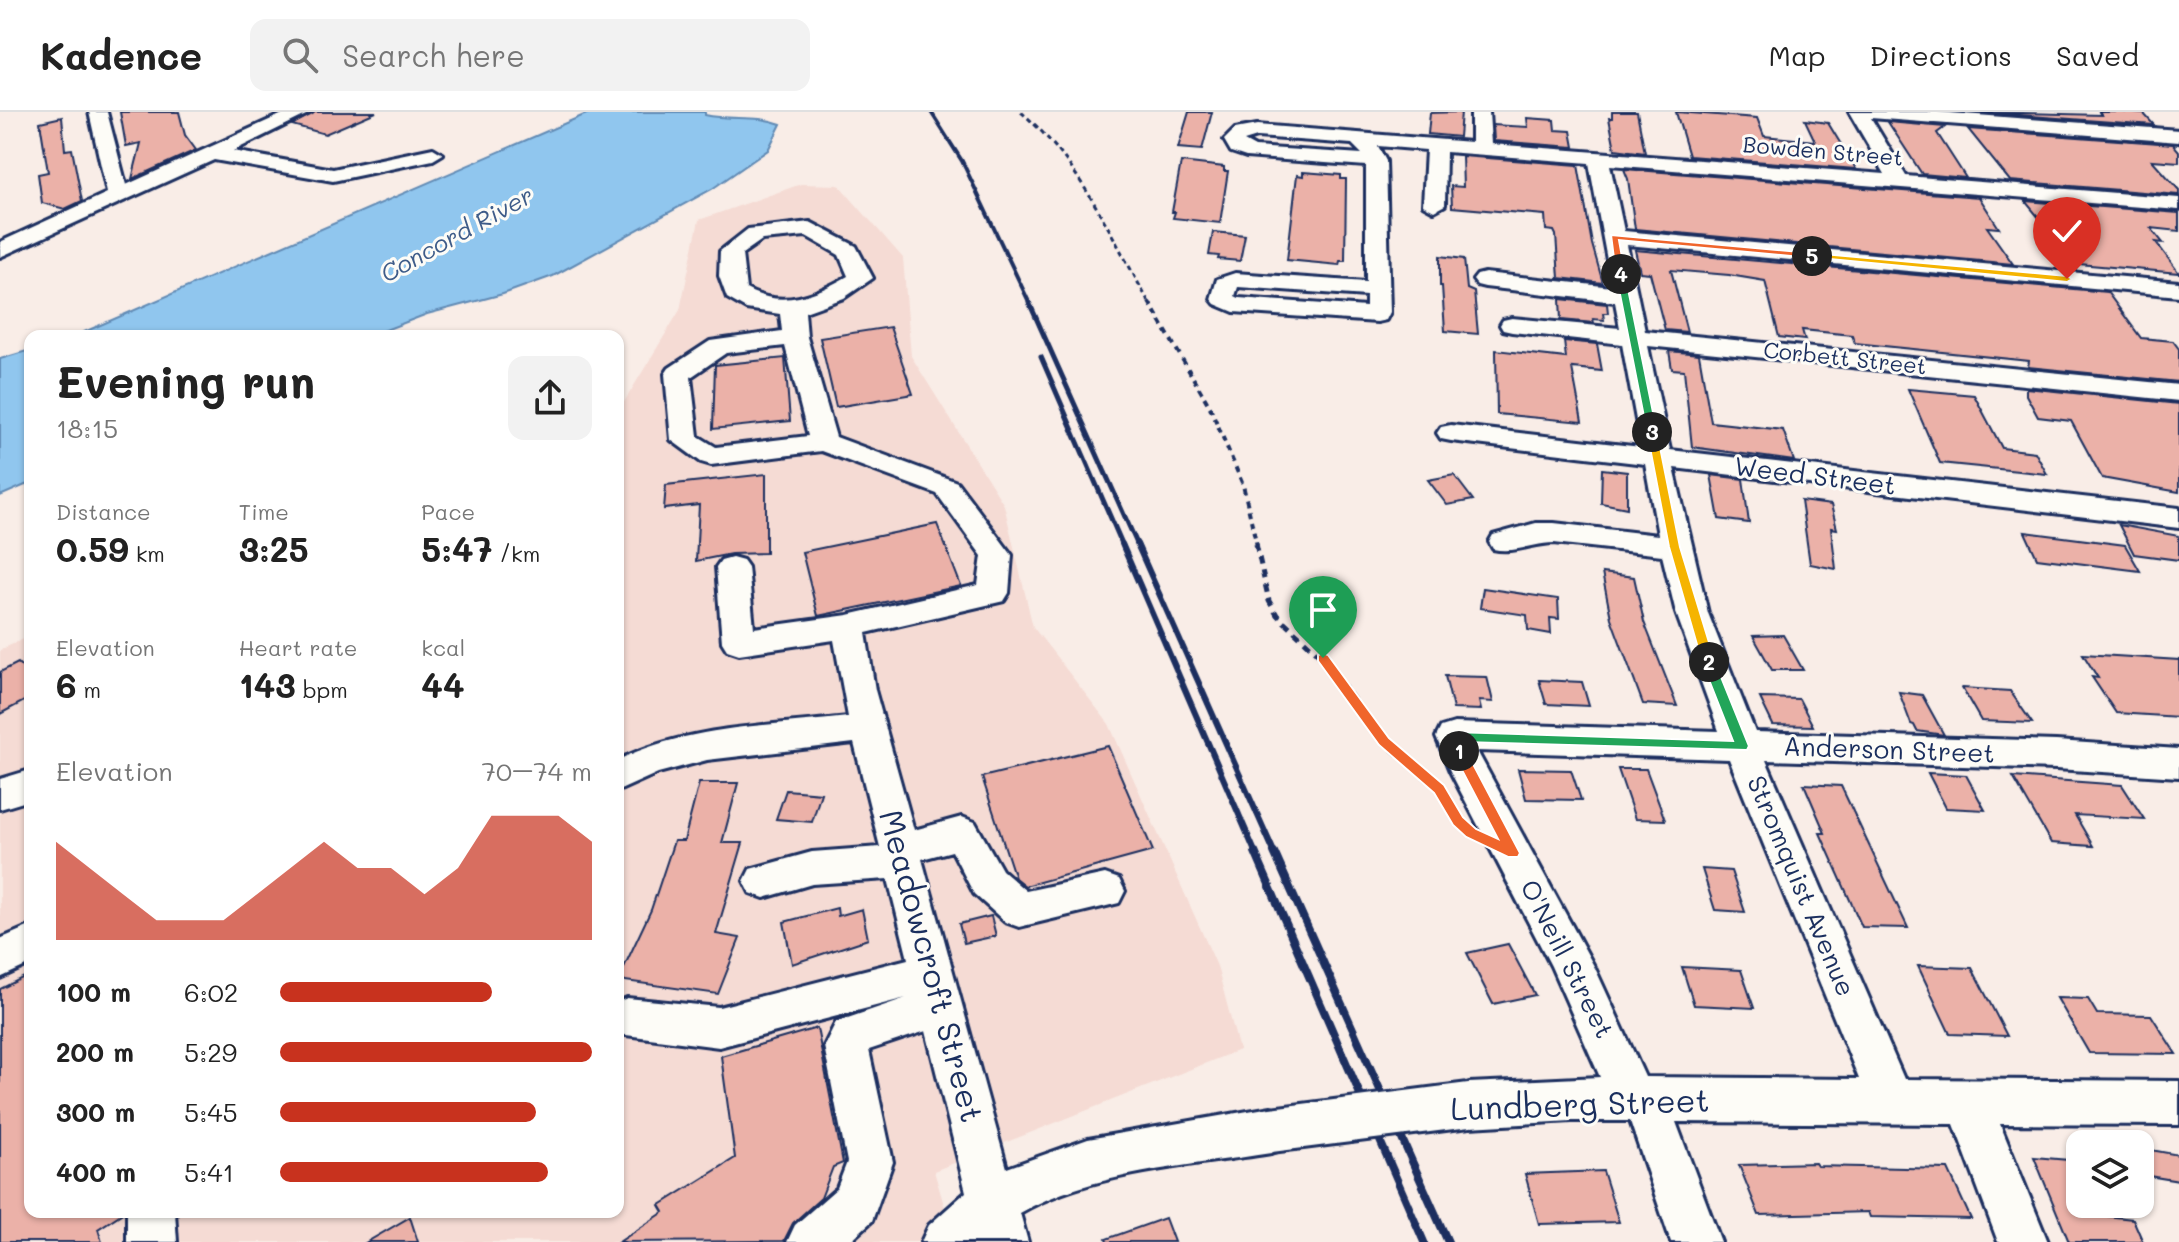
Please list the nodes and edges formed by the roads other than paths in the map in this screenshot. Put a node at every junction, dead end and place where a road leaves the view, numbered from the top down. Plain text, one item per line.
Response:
1 (98, 112) edge
2 (1342, 112) edge
3 (1480, 112) edge
4 (1859, 112) edge
5 (294, 114) edge
6 (2179, 136) edge
7 (1347, 137) junction
8 (1426, 142) junction
9 (1481, 147) junction
10 (210, 153) junction
11 (433, 154) dead end
12 (1598, 156) junction
13 (1376, 161) junction
14 (1899, 181) junction
15 (118, 194) junction
16 (2179, 204) edge
17 (1434, 205) dead end
18 (1614, 237) junction
19 (0, 250) edge
20 (1485, 280) dead end
21 (2179, 289) edge
22 (1378, 290) junction
23 (1625, 296) junction
24 (792, 308) dead end
25 (1512, 325) dead end
26 (1633, 336) junction
27 (795, 337) junction
28 (2179, 393) edge
29 (1451, 433) dead end
30 (823, 442) junction
31 (1657, 457) junction
32 (2179, 518) edge
33 (1504, 542) dead end
34 (1675, 547) junction
35 (732, 567) dead end
36 (848, 626) junction
37 (863, 709) junction
38 (1454, 737) joint
39 (1742, 746) junction
40 (2179, 763) edge
41 (624, 774) edge
42 (24, 787) edge
43 (0, 794) edge
44 (902, 856) junction
45 (764, 881) dead end
46 (1105, 891) dead end
47 (24, 947) edge
48 (0, 959) edge
49 (937, 989) junction
50 (627, 1018) dead end
51 (1638, 1099) junction
52 (1891, 1101) junction
53 (1968, 1102) junction
54 (2179, 1103) edge
55 (151, 1218) edge
56 (998, 1222) edge
57 (152, 1242) edge
58 (812, 1242) edge
59 (946, 1242) edge
60 (1696, 1242) edge
61 (2023, 1242) edge

1 - 15 street
2 - 7 street
3 - 9 street
4 - 6 street
4 - 14 street
5 - 10 street
7 - 8 street, Bowden Street
7 - 13 street
7 - 13 street, Bowden Street
8 - 9 street, Bowden Street
8 - 17 street
9 - 12 street, Bowden Street
10 - 11 street
10 - 15 street
12 - 14 street, Bowden Street
12 - 18 street, Stromquist Avenue
13 - 22 street
14 - 16 street, Bowden Street
15 - 19 street
18 - 21 street
18 - 23 street, Stromquist Avenue
20 - 23 street
22 - 22 street
23 - 26 street, Stromquist Avenue
24 - 27 street
25 - 26 street, Corbett Street
26 - 28 street, Corbett Street
26 - 31 street, Stromquist Avenue
27 - 30 street
27 - 30 street
29 - 31 street, Weed Street
30 - 36 street
31 - 32 street, Weed Street
31 - 34 street, Stromquist Avenue
33 - 34 street
34 - 39 street, Stromquist Avenue
35 - 36 street
36 - 37 street, Meadowcroft Street
37 - 41 street
37 - 44 street, Meadowcroft Street
38 - 39 street, Anderson Street
38 - 51 street, O'Neill Street
39 - 40 street, Anderson Street
39 - 52 street, Stromquist Avenue
42 - 43 street
44 - 45 street
44 - 46 street
44 - 49 street, Meadowcroft Street
47 - 48 street
49 - 50 street
49 - 56 street, Meadowcroft Street
49 - 58 street
51 - 52 street, Lundberg Street
51 - 56 street, Lundberg Street, bridge
51 - 60 street, O'Neill Street
52 - 53 street, Lundberg Street
53 - 54 street, Lundberg Street
53 - 61 street
55 - 57 street
56 - 59 street, Lundberg Street

